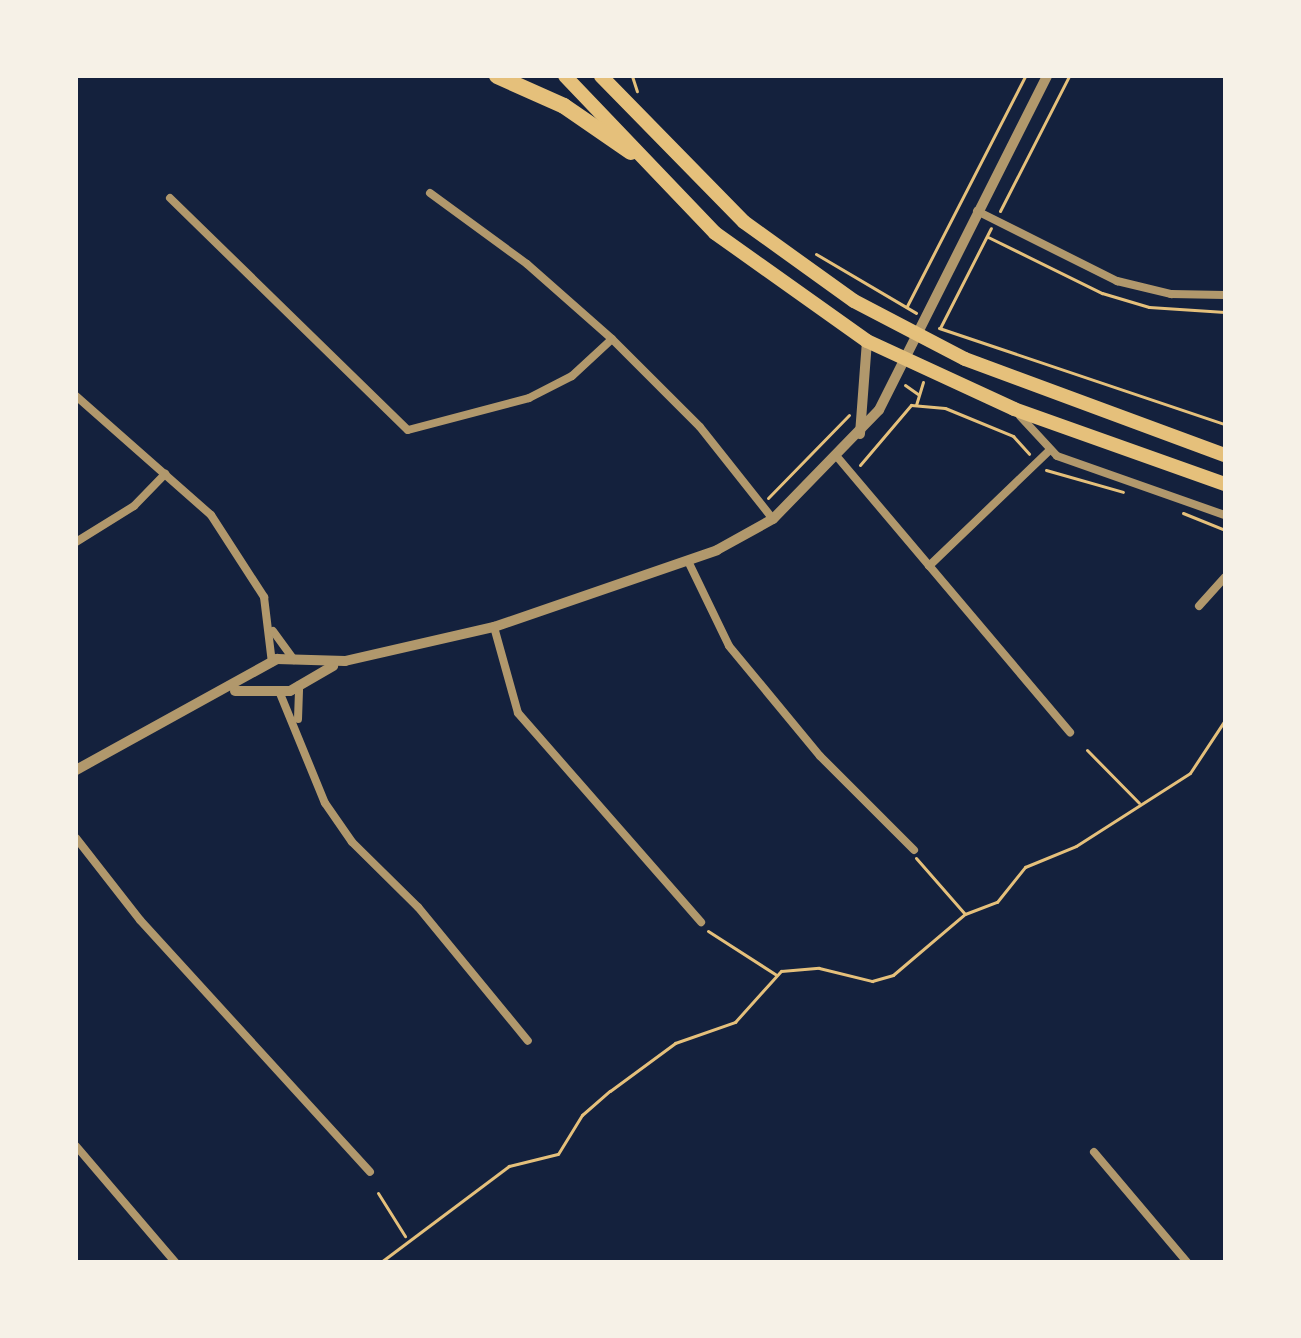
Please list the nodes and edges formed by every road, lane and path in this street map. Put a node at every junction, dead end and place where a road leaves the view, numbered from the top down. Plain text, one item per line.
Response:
1 (497, 76) edge
2 (565, 76) edge
3 (601, 76) edge
4 (632, 76) edge
5 (1025, 76) edge
6 (1047, 76) edge
7 (1069, 76) edge
8 (641, 99) dead end
9 (631, 152) junction
10 (430, 193) dead end
11 (170, 198) dead end
12 (977, 211) junction
13 (995, 221) junction
14 (801, 247) dead end
15 (1225, 295) edge
16 (907, 306) junction
17 (922, 317) junction
18 (940, 328) junction
19 (915, 334) junction
20 (612, 339) junction
21 (867, 341) junction
22 (904, 362) junction
23 (896, 378) junction
24 (76, 396) edge
25 (855, 405) dead end
26 (916, 405) dead end
27 (1014, 409) junction
28 (1225, 424) edge
29 (859, 436) junction
30 (1050, 450) junction
31 (1225, 455) edge
32 (839, 459) junction
33 (165, 474) junction
34 (1225, 484) edge
35 (761, 504) junction
36 (1225, 515) edge
37 (773, 519) junction
38 (76, 542) edge
39 (688, 561) junction
40 (929, 566) junction
41 (1225, 577) edge
42 (1199, 606) dead end
43 (494, 627) junction
44 (273, 631) junction
45 (295, 660) junction
46 (345, 661) junction
47 (271, 666) junction
48 (300, 682) junction
49 (277, 689) junction
50 (221, 693) junction
51 (1225, 720) edge
52 (298, 724) junction
53 (1070, 732) dead end
54 (1087, 750) dead end
55 (76, 770) edge
56 (1139, 803) junction
57 (76, 838) edge
58 (914, 850) joint
59 (965, 914) junction
60 (701, 922) joint
61 (775, 974) junction
62 (528, 1041) dead end
63 (76, 1146) edge
64 (1094, 1152) dead end
65 (370, 1172) dead end
66 (378, 1193) dead end
67 (405, 1236) dead end
68 (175, 1262) edge
69 (381, 1262) edge
70 (1187, 1262) edge

1 - 9 highway
2 - 9 main road
3 - 19 main road
4 - 8 path
5 - 16 path
6 - 12 street
7 - 13 path
9 - 21 main road
10 - 20 street
11 - 20 street
12 - 13 street
12 - 17 street
13 - 15 street
13 - 18 path
14 - 16 path
16 - 17 path
17 - 18 path
17 - 19 street
18 - 28 path
19 - 22 street
19 - 31 main road
20 - 35 street
21 - 22 main road
21 - 29 street
22 - 23 street
22 - 27 main road
23 - 26 path
23 - 29 street
24 - 33 street
25 - 35 path
27 - 30 street
27 - 34 main road
29 - 32 street
30 - 36 street
30 - 40 street
32 - 37 street
32 - 40 street
33 - 38 street
33 - 44 street
35 - 37 street
37 - 39 street
39 - 43 street
39 - 58 street
40 - 53 street
41 - 42 street
43 - 46 street
43 - 60 street
44 - 45 street
44 - 47 street
45 - 46 street
45 - 47 street
45 - 48 street
46 - 48 street
47 - 49 street
47 - 50 street
48 - 49 street
48 - 52 street
49 - 50 street
49 - 52 street
50 - 55 street
51 - 56 path
52 - 62 street
54 - 56 path
56 - 59 path
57 - 65 street
58 - 59 path
59 - 61 path
60 - 61 path
61 - 69 path
63 - 68 street
64 - 70 street
66 - 67 path

